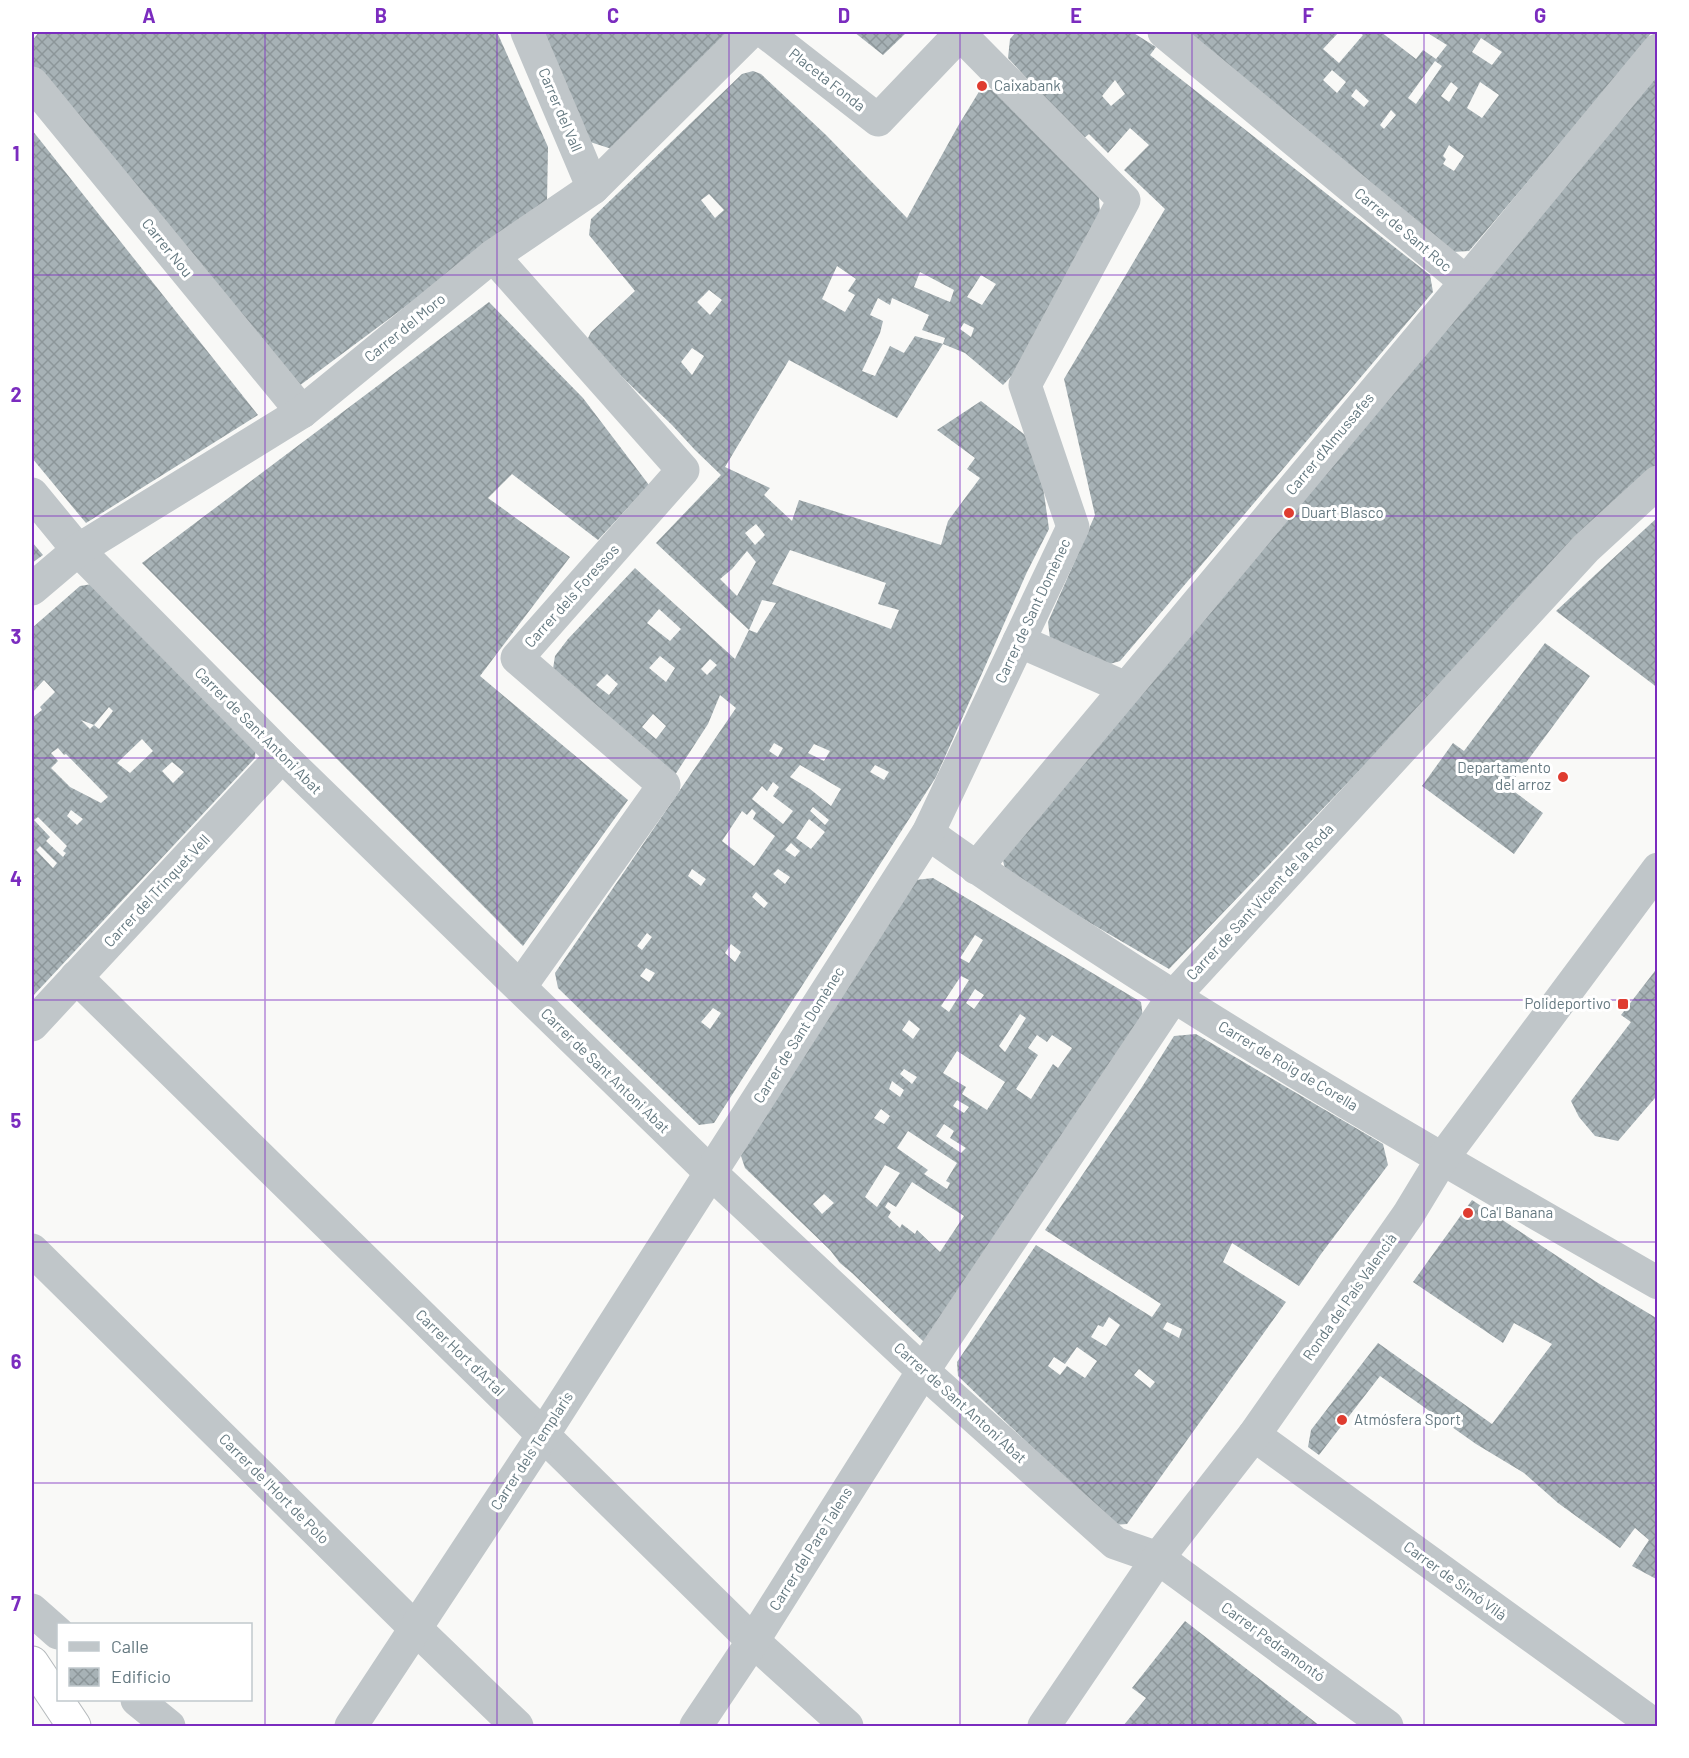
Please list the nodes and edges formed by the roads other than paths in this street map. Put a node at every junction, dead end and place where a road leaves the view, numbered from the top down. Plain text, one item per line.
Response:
1 (526, 32) edge
2 (750, 32) edge
3 (765, 32) edge
4 (1164, 32) edge
5 (961, 33) edge
6 (1658, 50) edge
7 (32, 83) edge
8 (593, 188) junction
9 (493, 256) junction
10 (1466, 282) junction
11 (302, 412) junction
12 (1658, 482) edge
13 (32, 494) edge
14 (78, 550) junction
15 (32, 589) edge
16 (1018, 641) junction
17 (1126, 688) junction
18 (282, 756) junction
19 (927, 833) junction
20 (976, 868) junction
21 (1658, 869) edge
22 (76, 977) junction
23 (520, 987) junction
24 (1173, 997) junction
25 (32, 1025) edge
26 (1442, 1160) junction
27 (711, 1173) junction
28 (32, 1250) edge
29 (1658, 1283) edge
30 (923, 1371) junction
31 (543, 1435) junction
32 (1254, 1435) junction
33 (1158, 1558) junction
34 (32, 1610) edge
35 (416, 1629) junction
36 (57, 1632) edge
37 (753, 1641) junction
38 (32, 1663) edge
39 (57, 1700) edge
40 (57, 1701) edge
41 (138, 1701) edge
42 (74, 1726) edge
43 (169, 1726) edge
44 (351, 1726) edge
45 (517, 1726) edge
46 (696, 1726) edge
47 (847, 1726) edge
48 (1044, 1726) edge
49 (1387, 1726) edge
50 (1656, 1726) edge

1 - 8 street, Carrer del Vall
2 - 8 street, Carrer del Moro
3 - 5 street, Placeta Fonda
4 - 10 street, Carrer de Sant Roc
5 - 16 street, Carrer de Sant Domènec
6 - 10 street, Carrer de Sant Roc
7 - 11 street, Carrer Nou
8 - 9 street, Carrer del Moro
9 - 11 street, Carrer del Moro
9 - 23 street, Carrer dels Foressos
10 - 17 street, Carrer d'Almussafes
11 - 14 street, Carrer del Moro
12 - 24 street, Carrer de Sant Vicent de la Roda
13 - 14 street, Carrer de Sant Antoni Abat
14 - 15 street, Carrer del Moro
14 - 18 street, Carrer de Sant Antoni Abat
16 - 17 street
16 - 19 street, Carrer de Sant Domènec
17 - 20 street, Carrer d'Almussafes
18 - 22 street, Carrer del Trinquet Vell
18 - 23 street, Carrer de Sant Antoni Abat
19 - 20 street, Carrer de Roig de Corella
19 - 27 street, Carrer de Sant Domènec
20 - 24 street, Carrer de Roig de Corella
21 - 26 street, Ronda del País Valencià
22 - 25 street, Carrer del Trinquet Vell
22 - 31 street, Carrer Hort d'Artal
23 - 27 street, Carrer de Sant Antoni Abat
24 - 26 street, Carrer de Roig de Corella
24 - 30 street, Carrer de Sant Vicent de la Roda
26 - 29 street, Carrer de Roig de Corella
26 - 32 street, Ronda del País Valencià
27 - 30 street, Carrer de Sant Antoni Abat
27 - 31 street, Carrer dels Templaris
28 - 35 street, Carrer de l'Hort de Polo
30 - 33 street, Carrer de Sant Antoni Abat
30 - 37 street, Carrer del Pare Talens
31 - 35 street, Carrer dels Templaris
31 - 37 street, Carrer Hort d'Artal
32 - 33 street, Ronda del País Valencià
32 - 50 street, Carrer de Simó Vilà
33 - 48 street, Ronda del País Valencià
33 - 49 street, Carrer Pedramontó
34 - 36 street
35 - 44 street, Carrer dels Templaris
35 - 45 street, Carrer de l'Hort de Polo
37 - 46 street, Carrer del Pare Talens
37 - 47 street, Carrer Hort d'Artal
38 - 39 highway
40 - 42 highway
41 - 43 street

